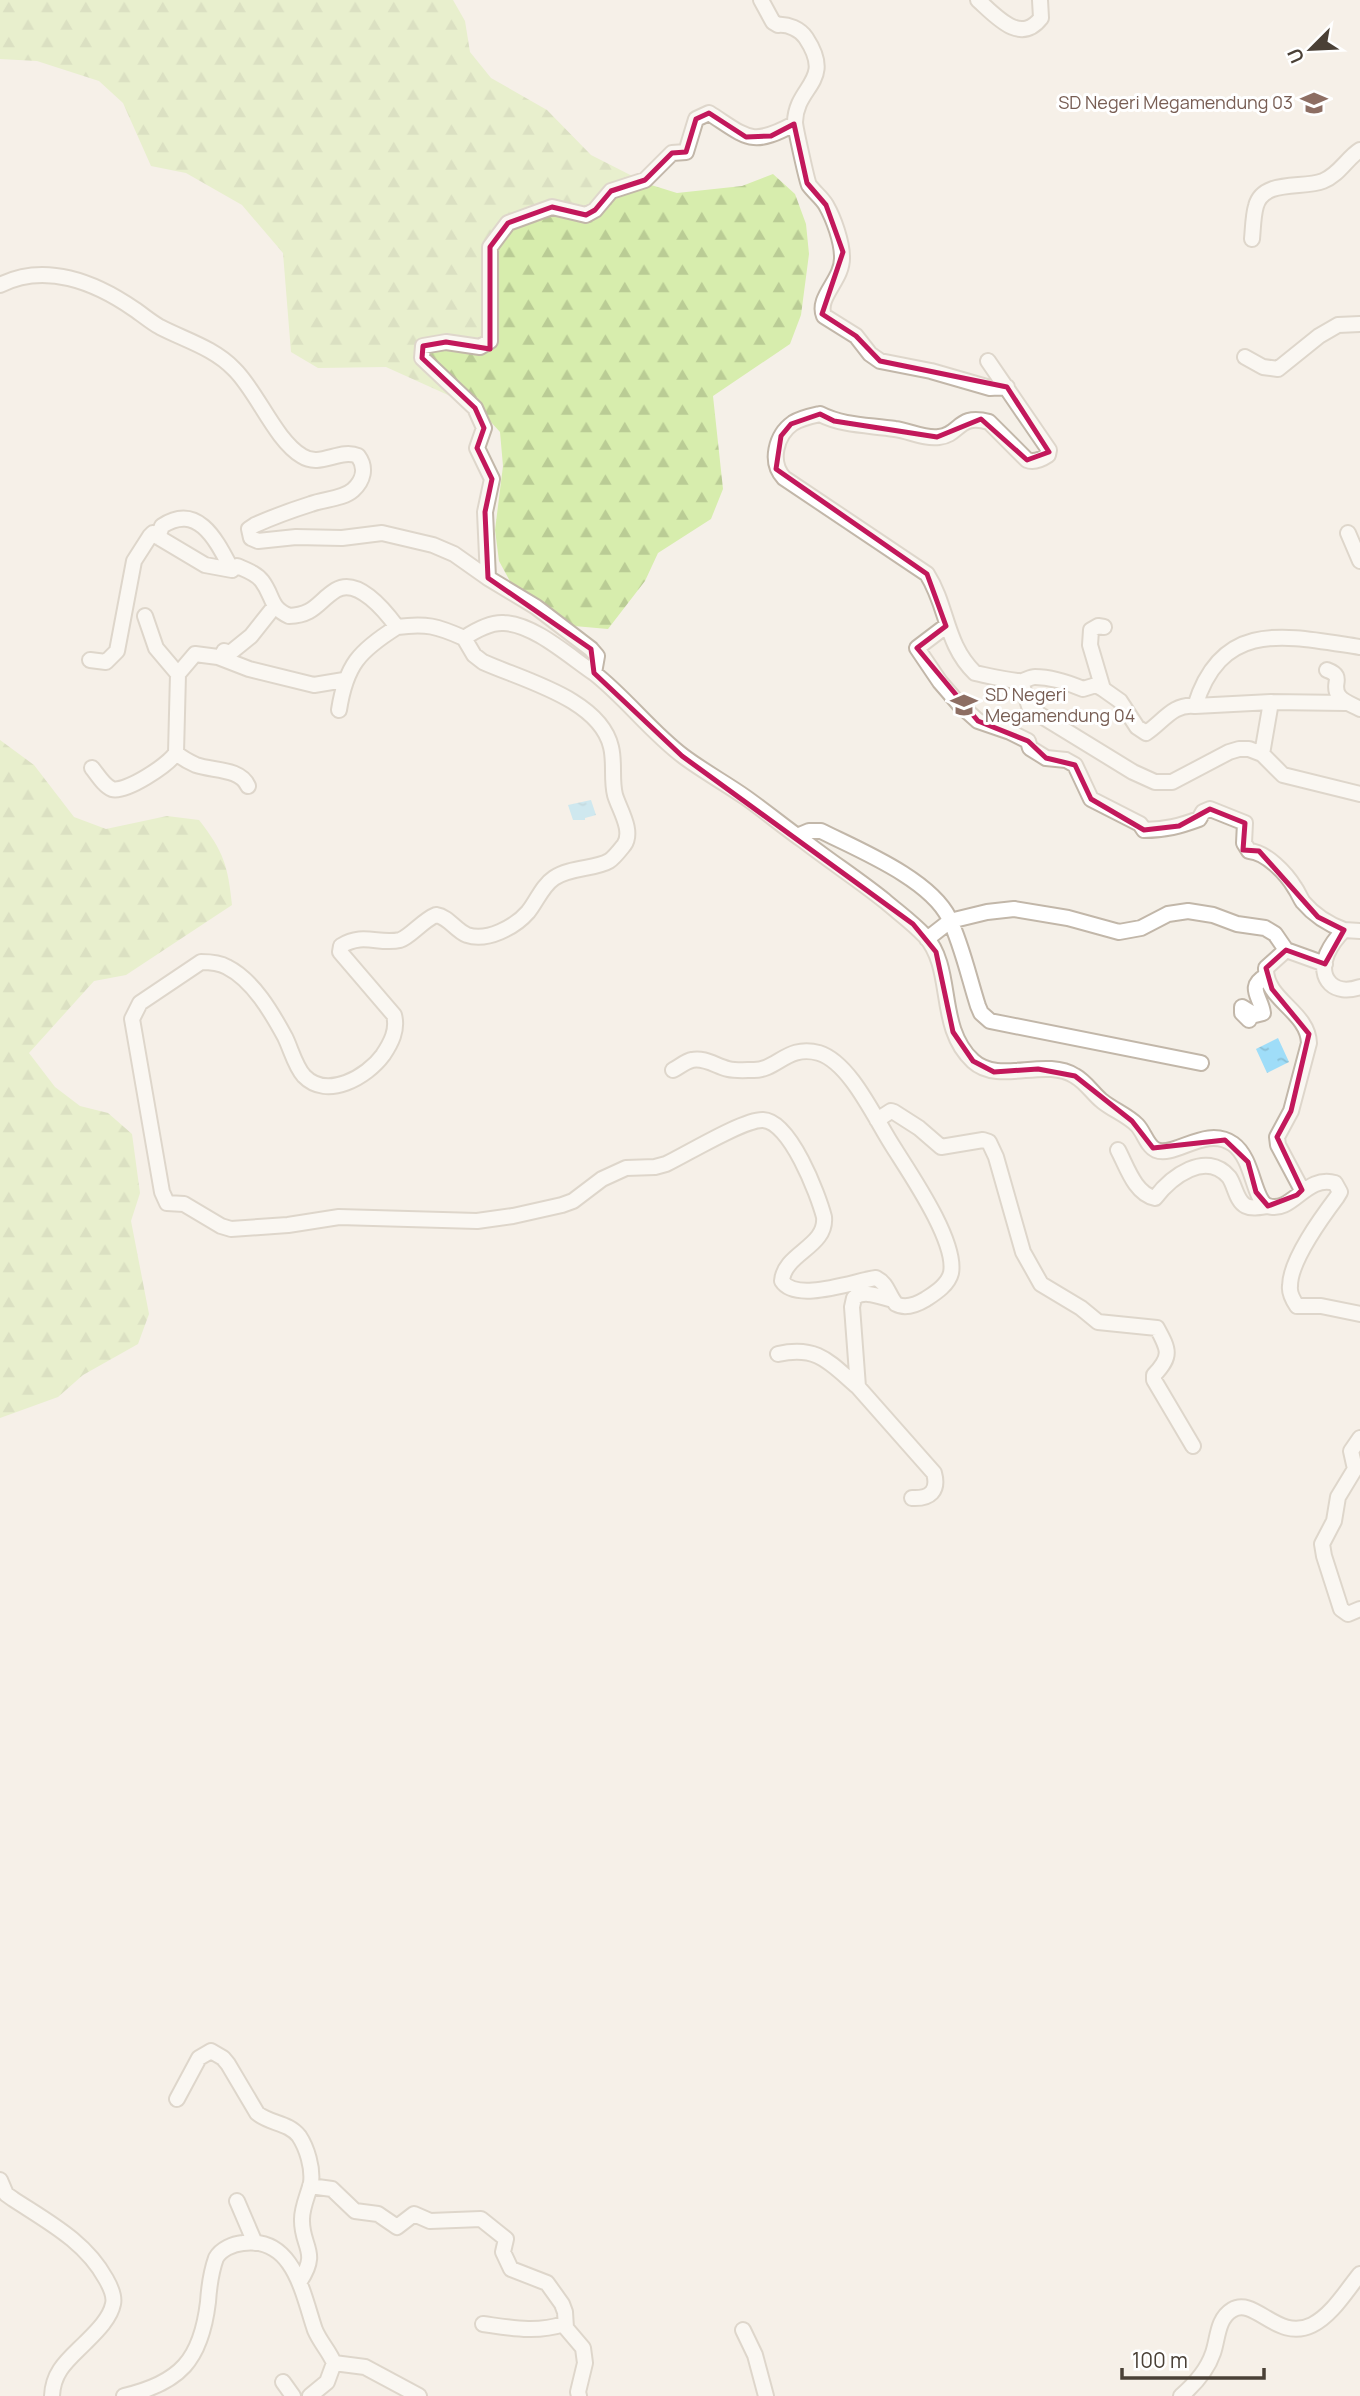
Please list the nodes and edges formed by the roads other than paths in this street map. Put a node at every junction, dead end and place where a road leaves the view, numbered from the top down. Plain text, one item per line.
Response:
1 (761, 0) edge
2 (978, 0) edge
3 (1040, 0) edge
4 (794, 124) junction
5 (1360, 150) edge
6 (1252, 239) dead end
7 (0, 285) edge
8 (1360, 324) edge
9 (1245, 357) dead end
10 (988, 361) dead end
11 (1007, 387) junction
12 (1348, 533) dead end
13 (158, 537) junction
14 (1360, 561) edge
15 (232, 570) junction
16 (488, 578) junction
17 (274, 607) junction
18 (145, 616) dead end
19 (946, 626) junction
20 (397, 627) junction
21 (1104, 627) dead end
22 (464, 638) junction
23 (1360, 648) edge
24 (224, 651) dead end
25 (90, 660) dead end
26 (1327, 670) dead end
27 (594, 673) junction
28 (178, 674) junction
29 (344, 680) junction
30 (1021, 682) junction
31 (1102, 689) junction
32 (1271, 702) junction
33 (1195, 706) junction
34 (1353, 706) edge
35 (339, 710) dead end
36 (176, 753) junction
37 (1262, 754) junction
38 (92, 768) dead end
39 (248, 786) dead end
40 (1360, 794) edge
41 (797, 836) junction
42 (950, 921) junction
43 (1344, 930) junction
44 (1360, 931) edge
45 (927, 939) junction
46 (1286, 950) junction
47 (1325, 964) junction
48 (1266, 976) junction
49 (1360, 979) edge
50 (1360, 987) edge
51 (1338, 990) junction
52 (1249, 1020) dead end
53 (1201, 1063) dead end
54 (673, 1070) dead end
55 (877, 1119) junction
56 (1118, 1150) dead end
57 (1302, 1190) junction
58 (1268, 1206) junction
59 (892, 1300) junction
60 (1360, 1314) edge
61 (778, 1354) dead end
62 (858, 1387) junction
63 (1360, 1438) edge
64 (1193, 1446) dead end
65 (912, 1498) dead end
66 (1360, 1608) edge
67 (177, 2099) dead end
68 (0, 2180) edge
69 (310, 2186) junction
70 (237, 2201) dead end
71 (255, 2243) junction
72 (1360, 2274) edge
73 (300, 2281) junction
74 (483, 2324) dead end
75 (564, 2324) junction
76 (743, 2330) dead end
77 (334, 2363) junction
78 (283, 2382) dead end
79 (52, 2396) edge
80 (124, 2396) edge
81 (293, 2396) edge
82 (310, 2396) edge
83 (419, 2396) edge
84 (579, 2396) edge
85 (766, 2396) edge
86 (1181, 2396) edge

1 - 4 street
2 - 3 street
4 - 11 street
4 - 16 street
5 - 6 street
7 - 16 street
8 - 9 street
10 - 11 street
11 - 19 street
12 - 14 street
13 - 15 street
13 - 15 street
13 - 25 street
15 - 17 street
16 - 27 street
17 - 20 street
17 - 24 street
18 - 28 street
19 - 30 street
19 - 43 street
20 - 22 street
20 - 29 street
21 - 31 street
22 - 27 street
22 - 59 street
23 - 33 street
26 - 34 street
27 - 41 street
28 - 29 street
28 - 36 street
29 - 35 street
30 - 31 street
30 - 37 street
31 - 33 street
32 - 33 street
32 - 34 street
32 - 37 street
36 - 38 street
36 - 39 street
37 - 40 street
41 - 42 street
41 - 45 street
42 - 45 street
42 - 46 street
42 - 53 street
43 - 44 street
43 - 47 street
45 - 58 street
46 - 47 street
46 - 48 street
47 - 51 street
48 - 52 street
48 - 57 street
49 - 51 street
50 - 51 street
54 - 55 street
55 - 59 street
55 - 64 street
56 - 58 street
57 - 58 street
57 - 60 street
59 - 62 street
61 - 62 street
62 - 65 street
63 - 66 street
67 - 69 street
68 - 79 street
69 - 73 street
69 - 75 street
70 - 71 street
71 - 73 street
71 - 80 street
72 - 86 street
73 - 77 street
74 - 75 street
75 - 84 street
76 - 85 street
77 - 82 street
77 - 83 street
78 - 81 street

